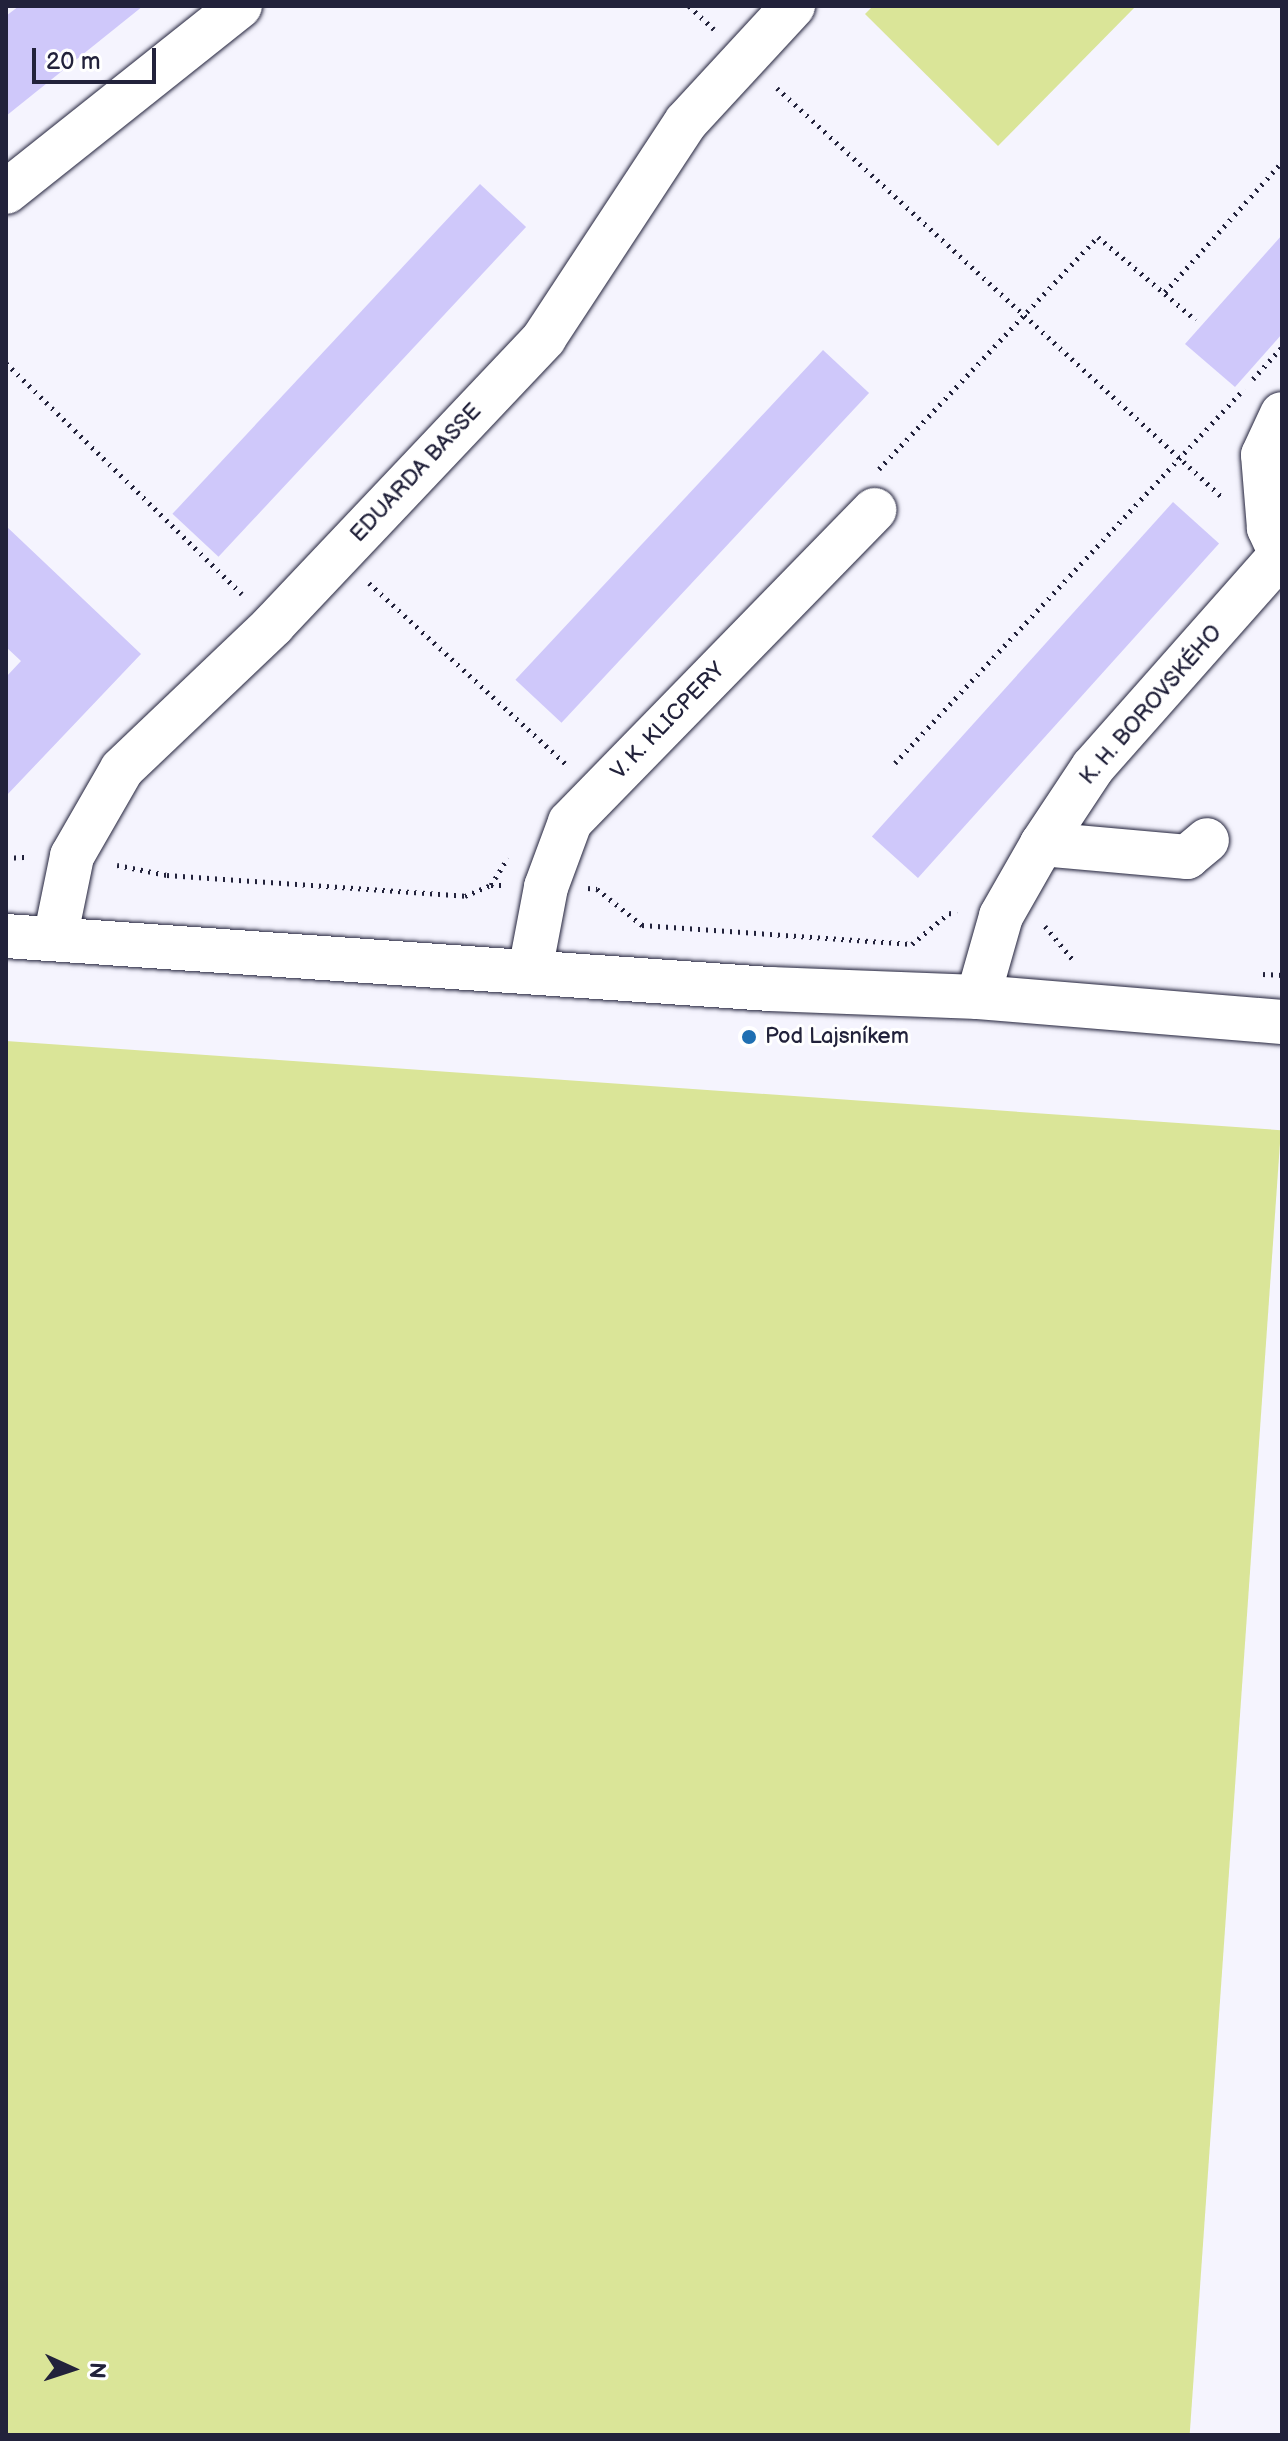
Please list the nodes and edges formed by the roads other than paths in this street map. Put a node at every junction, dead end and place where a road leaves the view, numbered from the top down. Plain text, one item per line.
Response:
1 (240, 6) edge
2 (793, 6) edge
3 (6, 192) edge
4 (1282, 414) edge
5 (874, 510) road end
6 (1282, 554) edge
7 (1207, 840) dead end
8 (1042, 844) junction
9 (6, 936) edge
10 (55, 939) junction
11 (530, 971) junction
12 (978, 997) junction
13 (1282, 1022) edge

1 - 3 street
2 - 10 street, EDUARDA BASSE
4 - 6 street
5 - 11 street, V. K. KLICPERY
6 - 8 street, K. H. BOROVSKÉHO
7 - 8 street
8 - 12 street, K. H. BOROVSKÉHO
9 - 10 street
10 - 11 street
11 - 12 street
12 - 13 street

